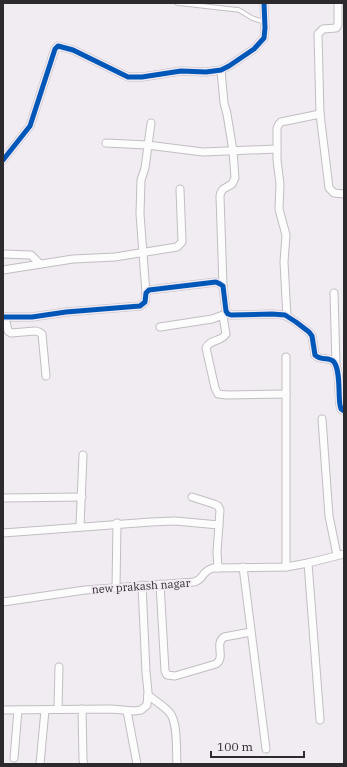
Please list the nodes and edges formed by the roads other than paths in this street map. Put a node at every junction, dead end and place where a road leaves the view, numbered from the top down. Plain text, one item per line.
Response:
1 (177, 3) edge
2 (264, 3) edge
3 (338, 3) edge
4 (265, 22) junction
5 (221, 70) junction
6 (320, 114) junction
7 (151, 123) dead end
8 (106, 143) dead end
9 (147, 145) junction
10 (277, 149) junction
11 (233, 151) junction
12 (3, 160) edge
13 (180, 189) dead end
14 (344, 194) edge
15 (142, 253) junction
16 (3, 254) edge
17 (40, 264) junction
18 (3, 270) edge
19 (222, 286) junction
20 (146, 293) junction
21 (334, 293) dead end
22 (226, 315) junction
23 (288, 316) junction
24 (4, 317) edge
25 (160, 327) dead end
26 (286, 356) dead end
27 (336, 365) junction
28 (46, 376) dead end
29 (286, 394) junction
30 (344, 411) edge
31 (322, 419) dead end
32 (83, 455) dead end
33 (82, 497) junction
34 (192, 497) dead end
35 (3, 498) edge
36 (117, 524) junction
37 (219, 525) junction
38 (80, 526) junction
39 (3, 533) edge
40 (341, 555) edge
41 (308, 563) junction
42 (243, 567) junction
43 (286, 567) junction
44 (218, 568) junction
45 (160, 584) junction
46 (142, 585) junction
47 (116, 588) junction
48 (3, 602) edge
49 (251, 632) junction
50 (59, 667) dead end
51 (148, 695) junction
52 (82, 709) junction
53 (3, 710) edge
54 (18, 710) junction
55 (45, 710) junction
56 (58, 710) junction
57 (127, 711) junction
58 (320, 720) dead end
59 (266, 749) dead end
60 (14, 758) dead end
61 (40, 764) edge
62 (84, 764) edge
63 (137, 764) edge
64 (177, 764) edge

1 - 4 lane
2 - 4 street
3 - 6 street
4 - 5 street
5 - 11 street
5 - 12 street
6 - 10 street
6 - 14 street
7 - 9 street
8 - 9 street
9 - 11 street
9 - 15 street
10 - 11 street
10 - 23 street
11 - 19 street
13 - 15 street
15 - 17 street
15 - 20 street
16 - 17 street
17 - 18 street
19 - 20 street
19 - 22 street
20 - 24 street
21 - 27 street
22 - 23 street
22 - 25 street
22 - 29 street
23 - 27 street
24 - 28 street
26 - 29 street
27 - 30 street
29 - 43 street
31 - 40 street
32 - 33 street
33 - 35 street
33 - 38 street
34 - 37 street
36 - 37 street
36 - 38 street
36 - 47 street
37 - 44 street
38 - 39 street
40 - 41 street, new prakash nagar
41 - 43 street, new prakash nagar
41 - 58 street
42 - 43 street, new prakash nagar
42 - 44 street, new prakash nagar
42 - 49 street
44 - 45 street, new prakash nagar
45 - 46 street, new prakash nagar
45 - 49 street
46 - 47 street, new prakash nagar
46 - 51 street
47 - 48 street, new prakash nagar
49 - 59 street
50 - 56 street
51 - 57 street
51 - 64 street
52 - 56 street
52 - 57 street
52 - 62 street
53 - 54 street
54 - 55 street
54 - 60 street
55 - 56 street
55 - 61 street
57 - 63 street

